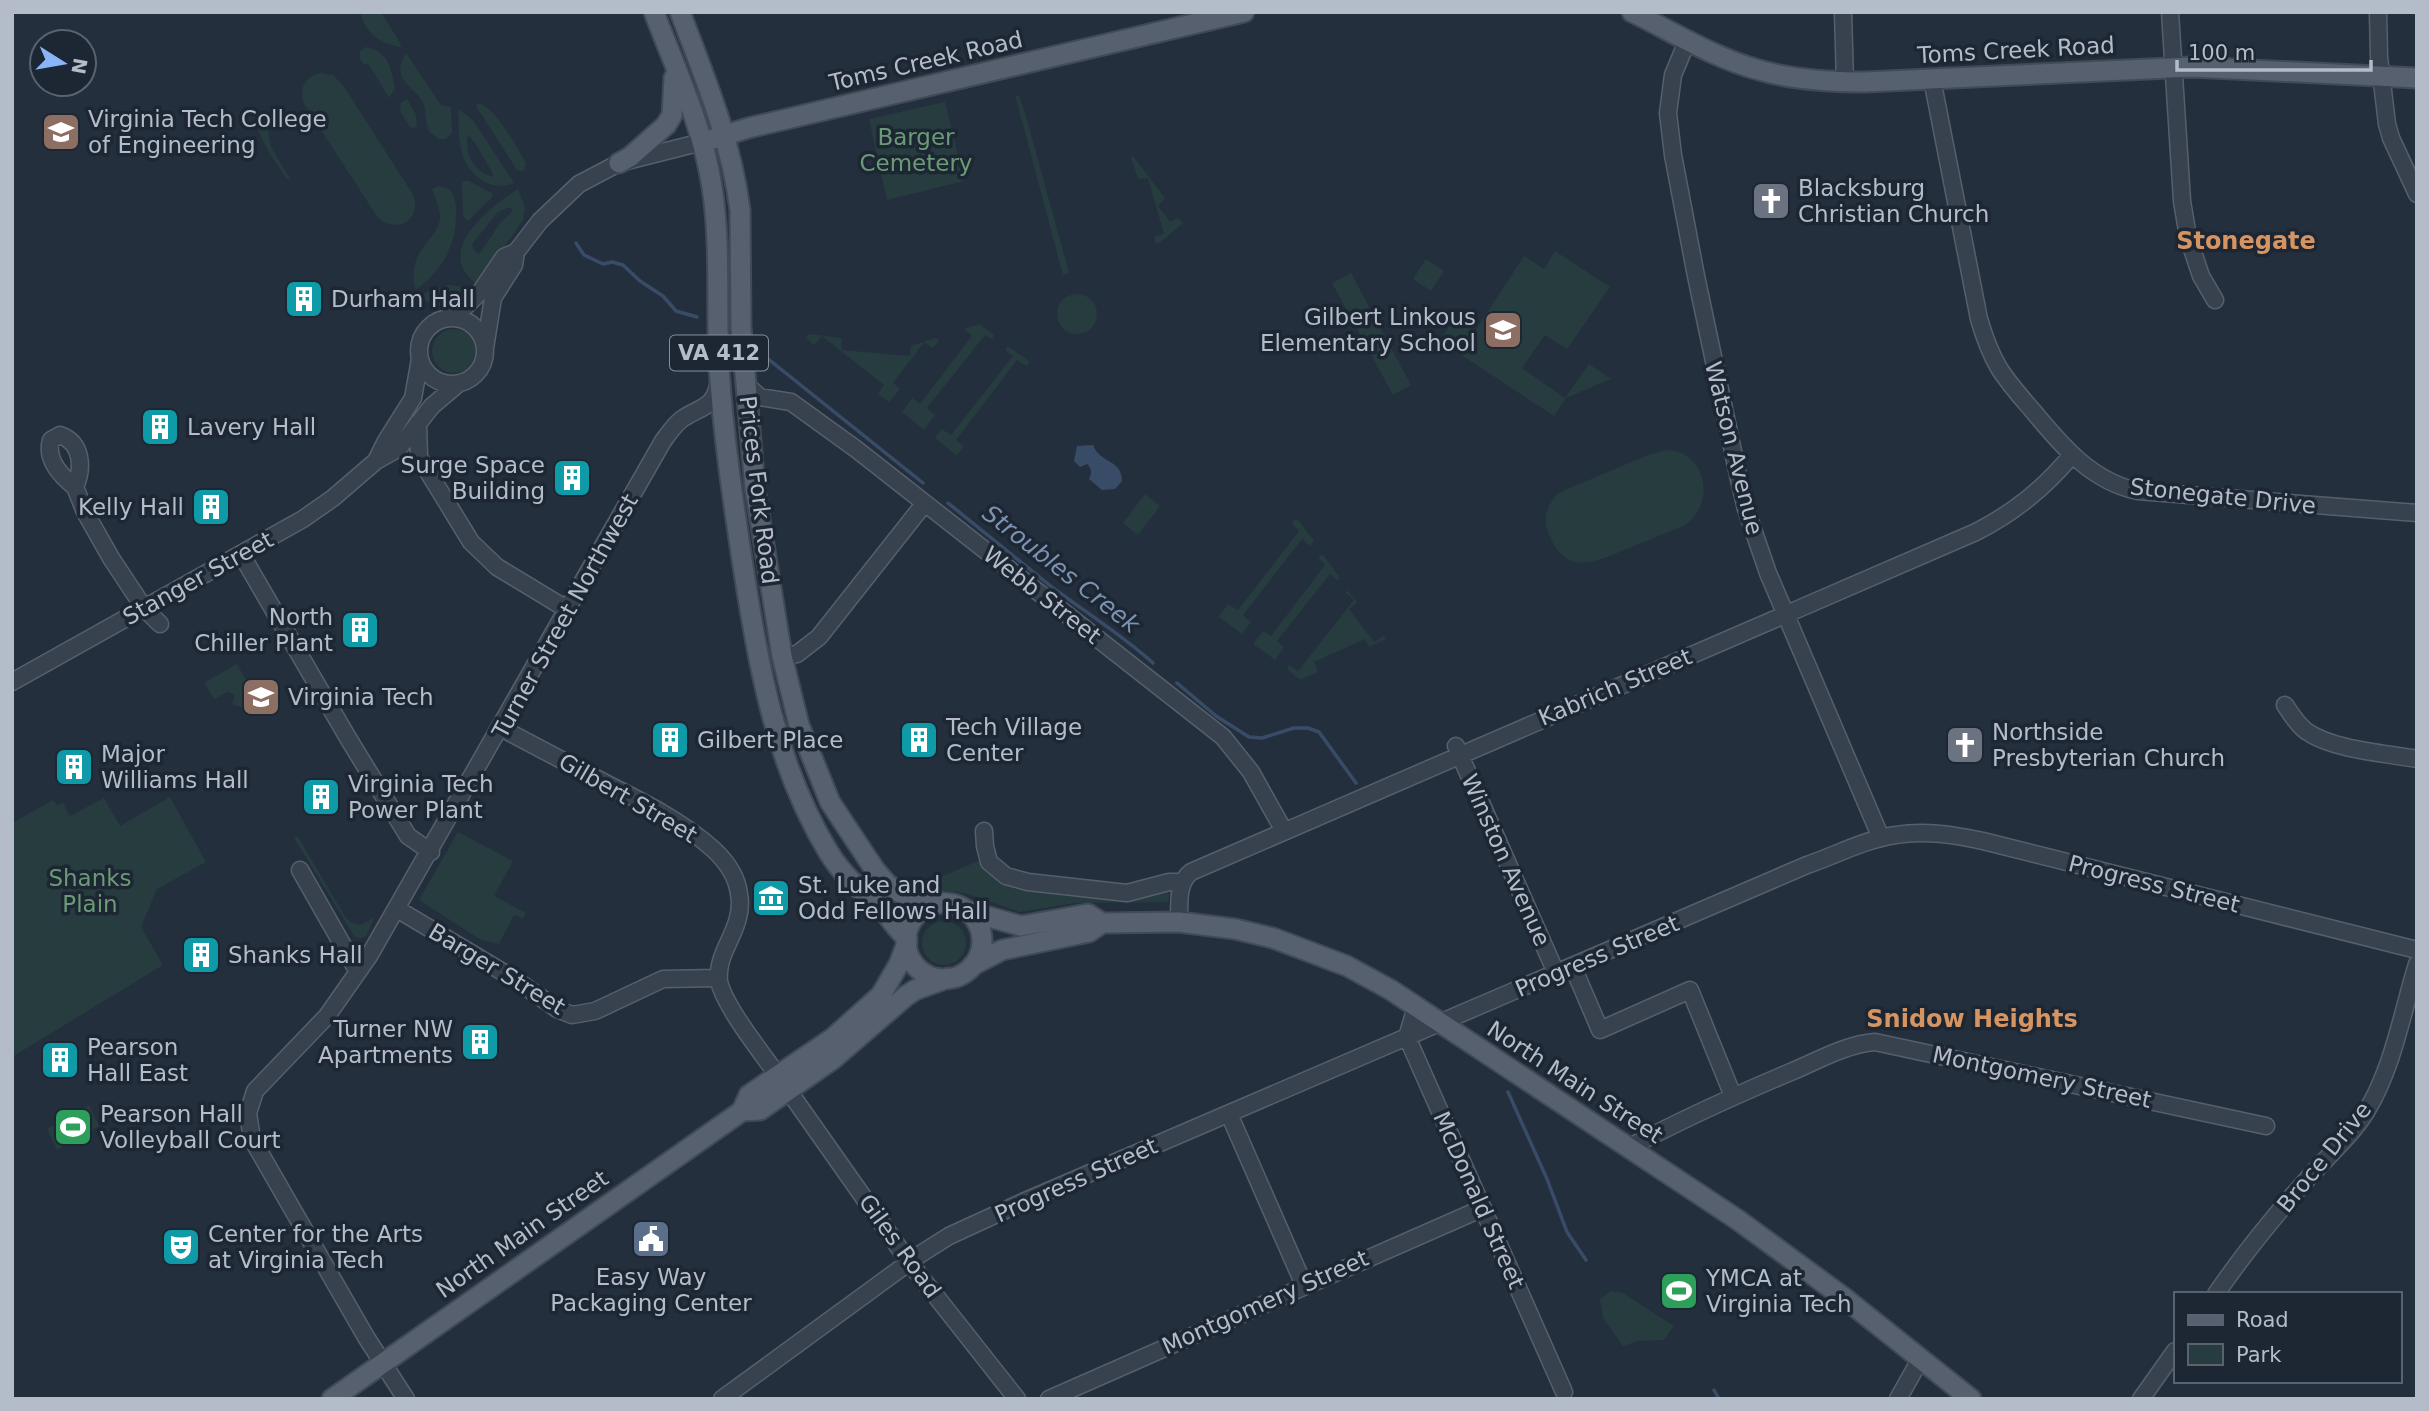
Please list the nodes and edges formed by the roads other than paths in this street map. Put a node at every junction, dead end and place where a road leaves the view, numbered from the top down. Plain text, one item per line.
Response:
1 (654, 12) edge
2 (680, 12) edge
3 (1244, 12) edge
4 (1632, 12) edge
5 (1843, 12) edge
6 (2170, 12) edge
7 (2378, 12) edge
8 (1688, 39) junction
9 (672, 59) junction
10 (2174, 67) junction
11 (2382, 77) junction
12 (2417, 78) edge
13 (1932, 79) junction
14 (1845, 82) junction
15 (725, 135) junction
16 (702, 142) junction
17 (619, 163) junction
18 (2417, 194) edge
19 (516, 252) junction
20 (2215, 300) dead end
21 (448, 317) junction
22 (485, 349) junction
23 (420, 359) junction
24 (719, 370) junction
25 (744, 383) junction
26 (458, 384) junction
27 (766, 400) junction
28 (700, 412) junction
29 (418, 424) junction
30 (748, 428) junction
31 (726, 443) junction
32 (399, 448) junction
33 (2072, 455) junction
34 (419, 457) junction
35 (376, 461) junction
36 (75, 488) dead end
37 (925, 504) junction
38 (2417, 513) edge
39 (241, 554) junction
40 (749, 601) junction
41 (144, 608) junction
42 (568, 610) junction
43 (1785, 614) junction
44 (160, 624) dead end
45 (758, 656) junction
46 (782, 656) junction
47 (12, 682) edge
48 (2285, 705) dead end
49 (799, 725) junction
50 (501, 728) junction
51 (1458, 750) junction
52 (2417, 759) edge
53 (984, 831) dead end
54 (1283, 831) junction
55 (1881, 838) junction
56 (430, 852) junction
57 (300, 870) dead end
58 (1182, 882) junction
59 (945, 903) junction
60 (397, 909) junction
61 (968, 911) junction
62 (1179, 922) junction
63 (1102, 923) junction
64 (907, 940) junction
65 (2417, 950) edge
66 (2417, 964) edge
67 (973, 965) junction
68 (1573, 967) junction
69 (358, 972) junction
70 (1556, 975) junction
71 (719, 978) junction
72 (948, 978) junction
73 (1416, 1007) junction
74 (1441, 1024) junction
75 (1407, 1037) junction
76 (783, 1083) junction
77 (1733, 1096) junction
78 (1228, 1114) junction
79 (2266, 1126) dead end
80 (1630, 1147) junction
81 (1483, 1208) junction
82 (909, 1262) junction
83 (1304, 1285) junction
84 (2218, 1292) edge
85 (2174, 1351) edge
86 (1921, 1358) junction
87 (382, 1363) junction
88 (1564, 1392) dead end
89 (332, 1399) edge
90 (405, 1399) edge
91 (722, 1399) edge
92 (1017, 1399) edge
93 (1049, 1399) edge
94 (1898, 1399) edge
95 (1971, 1399) edge
96 (2141, 1399) edge

1 - 9 main road, Prices Fork Road / VA 412
2 - 15 main road, Prices Fork Road / VA 412
3 - 15 main road, Toms Creek Road
4 - 8 main road, Toms Creek Road
5 - 14 street
6 - 10 street
7 - 11 street
8 - 14 main road, Toms Creek Road
8 - 43 street, Watson Avenue
9 - 16 main road, Prices Fork Road / VA 412
9 - 17 main road
10 - 11 main road, Toms Creek Road
10 - 13 main road, Toms Creek Road
10 - 20 street
11 - 12 main road, Toms Creek Road
11 - 18 street
13 - 14 main road, Toms Creek Road
13 - 33 street, Stonegate Drive
15 - 16 main road, Toms Creek Road
15 - 25 main road, Prices Fork Road / VA 412
16 - 17 street
16 - 24 main road, Prices Fork Road / VA 412
17 - 19 street
19 - 21 street
19 - 22 street
21 - 22 street
21 - 23 street
22 - 26 street
23 - 26 street
23 - 35 street, Stanger Street
24 - 28 street, Turner Street Northwest
24 - 31 main road, Prices Fork Road / VA 412
25 - 27 street, Webb Street
25 - 30 main road, Prices Fork Road / VA 412
26 - 29 street, Stanger Street
27 - 30 street
27 - 37 street, Webb Street
28 - 31 street
28 - 42 street, Turner Street Northwest
29 - 32 street, Stanger Street
29 - 34 street
30 - 46 main road, Prices Fork Road / VA 412
31 - 40 main road, Prices Fork Road / VA 412
32 - 34 street
32 - 35 street, Stanger Street
33 - 38 street, Stonegate Drive
33 - 43 street, Kabrich Street
34 - 42 street
35 - 39 street, Stanger Street
36 - 41 street
37 - 46 street
37 - 54 street, Webb Street
39 - 41 street, Stanger Street
39 - 56 street
40 - 45 main road, Prices Fork Road / VA 412
40 - 46 main road
41 - 44 street
41 - 47 street, Stanger Street
42 - 50 street, Turner Street Northwest
43 - 51 street, Kabrich Street
43 - 55 street, Watson Avenue
45 - 49 main road
45 - 64 main road, Prices Fork Road / VA 412
46 - 49 main road, Prices Fork Road / VA 412
48 - 52 street
49 - 59 main road, Prices Fork Road / VA 412
50 - 56 street, Turner Street Northwest
50 - 71 street, Gilbert Street
51 - 54 street, Kabrich Street
51 - 70 street, Winston Avenue
53 - 58 street
54 - 58 street, Kabrich Street
55 - 65 street, Progress Street
55 - 68 street, Progress Street
56 - 60 street, Turner Street Northwest
57 - 69 street
58 - 62 street
59 - 61 main road
59 - 64 main road
60 - 69 street, Turner Street Northwest
60 - 71 street, Barger Street
61 - 63 main road, North Main Street
61 - 67 main road
62 - 63 main road, North Main Street
62 - 73 main road, North Main Street
63 - 67 main road, North Main Street
64 - 72 main road
64 - 76 main road
66 - 84 street, Broce Drive
67 - 72 main road
68 - 70 street, Progress Street
68 - 77 street
69 - 87 street, Turner Street Northwest
70 - 74 street, Progress Street
71 - 76 street
72 - 76 main road, North Main Street
73 - 74 main road, North Main Street
73 - 75 street
74 - 75 street, Progress Street
74 - 80 main road, North Main Street
75 - 78 street, Progress Street
75 - 81 street, McDonald Street
76 - 82 street, Giles Road
76 - 87 main road, North Main Street
77 - 79 street, Montgomery Street
77 - 80 street, Montgomery Street
78 - 82 street, Progress Street
78 - 83 street
80 - 86 main road, North Main Street
81 - 83 street, Montgomery Street
81 - 88 street, McDonald Street
82 - 91 street, Progress Street
82 - 92 street, Giles Road
83 - 93 street, Montgomery Street
85 - 96 street
86 - 94 street
86 - 95 main road, North Main Street
87 - 89 main road, North Main Street
87 - 90 street, Turner Street Northwest

